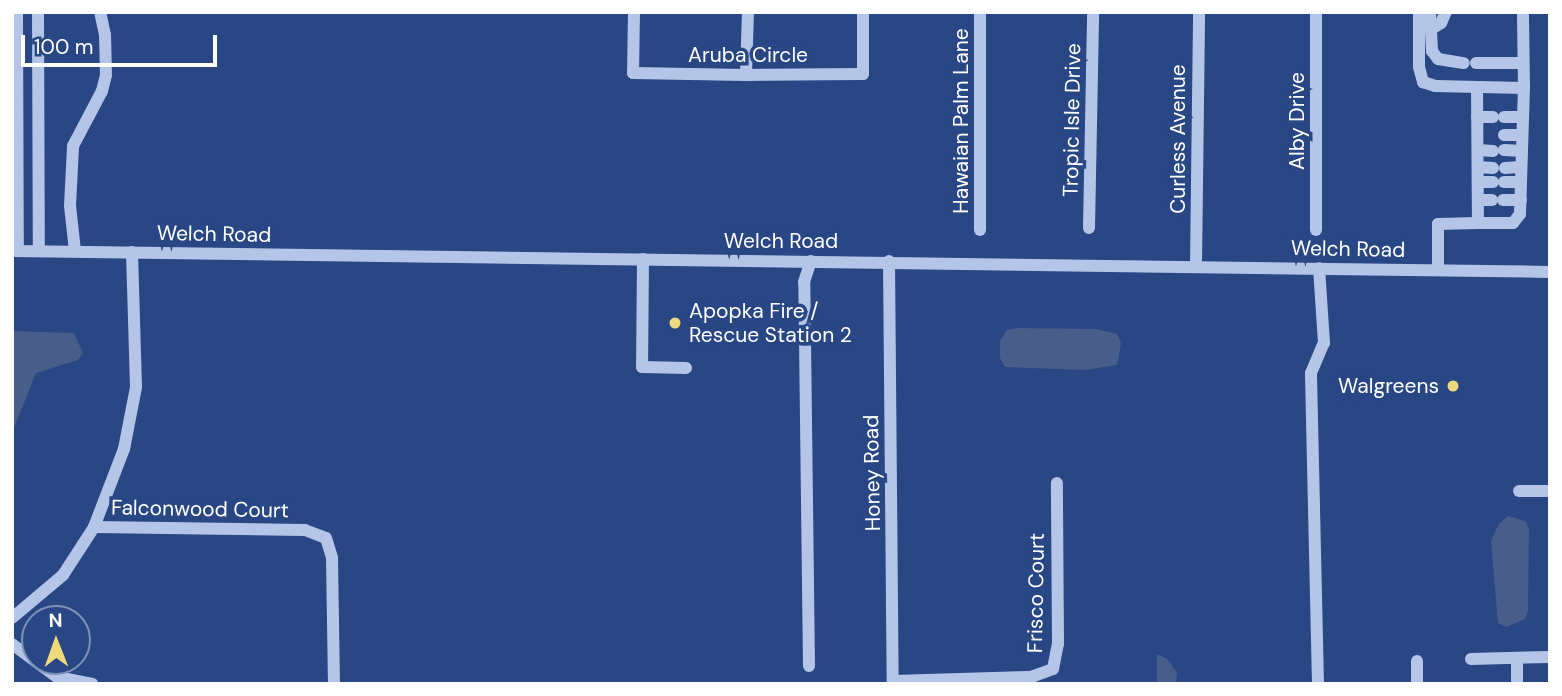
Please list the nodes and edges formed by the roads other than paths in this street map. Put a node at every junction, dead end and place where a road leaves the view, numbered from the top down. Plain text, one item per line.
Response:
1 (17, 12) edge
2 (37, 12) edge
3 (100, 12) edge
4 (634, 12) edge
5 (748, 12) edge
6 (863, 12) edge
7 (980, 12) edge
8 (1093, 12) edge
9 (1199, 12) edge
10 (1316, 12) edge
11 (1419, 12) edge
12 (1430, 12) edge
13 (1446, 12) edge
14 (1523, 12) edge
15 (1431, 29) junction
16 (1523, 64) junction
17 (746, 75) junction
18 (1477, 87) junction
19 (1524, 88) junction
20 (1478, 117) junction
21 (1523, 117) junction
22 (1478, 135) junction
23 (1522, 135) junction
24 (1478, 150) junction
25 (1522, 150) junction
26 (1478, 167) junction
27 (1521, 167) junction
28 (1478, 182) junction
29 (1521, 182) junction
30 (1521, 200) junction
31 (1478, 201) junction
32 (1478, 223) junction
33 (1089, 228) dead end
34 (980, 230) dead end
35 (1316, 230) dead end
36 (15, 251) edge
37 (39, 251) junction
38 (75, 251) junction
39 (132, 252) junction
40 (643, 259) junction
41 (811, 261) junction
42 (888, 261) junction
43 (1196, 265) junction
44 (1320, 268) junction
45 (1438, 270) junction
46 (1550, 272) edge
47 (686, 368) dead end
48 (1057, 483) dead end
49 (1518, 491) dead end
50 (1550, 491) edge
51 (94, 527) junction
52 (12, 618) edge
53 (12, 644) edge
54 (1550, 657) edge
55 (1517, 658) junction
56 (1471, 659) dead end
57 (1417, 661) dead end
58 (809, 666) dead end
59 (893, 682) edge
60 (92, 684) edge
61 (334, 684) edge
62 (1318, 684) edge
63 (1417, 684) edge
64 (1517, 684) edge

1 - 36 street
2 - 37 street
3 - 38 street
4 - 17 street, Aruba Circle
5 - 17 street
6 - 17 street, Aruba Circle
7 - 34 street, Hawaian Palm Lane
8 - 33 street, Tropic Isle Drive
9 - 43 street, Curless Avenue
10 - 35 street, Alby Drive
11 - 18 street
12 - 15 street
13 - 15 street
14 - 16 street
15 - 16 street
16 - 19 street
18 - 19 street
18 - 20 street
19 - 21 street
20 - 21 street
20 - 22 street
21 - 23 street
22 - 23 street
22 - 24 street
23 - 25 street
24 - 25 street
24 - 26 street
25 - 27 street
26 - 27 street
26 - 28 street
27 - 29 street
28 - 29 street
28 - 31 street
29 - 30 street
30 - 31 street
30 - 32 street
31 - 32 street
32 - 45 street
36 - 37 street, Welch Road
37 - 38 street, Welch Road
38 - 39 street, Welch Road
39 - 40 street, Welch Road
39 - 51 street
40 - 41 street, Welch Road
40 - 47 street
41 - 42 street, Welch Road
41 - 58 street
42 - 43 street, Welch Road
42 - 59 street, Honey Road
43 - 44 street, Welch Road
44 - 45 street, Welch Road
44 - 62 street
45 - 46 street, Welch Road
48 - 59 street, Frisco Court
49 - 50 street
51 - 52 street
51 - 61 street, Falconwood Court
53 - 60 street
54 - 55 street
55 - 56 street
55 - 64 street
57 - 63 street

